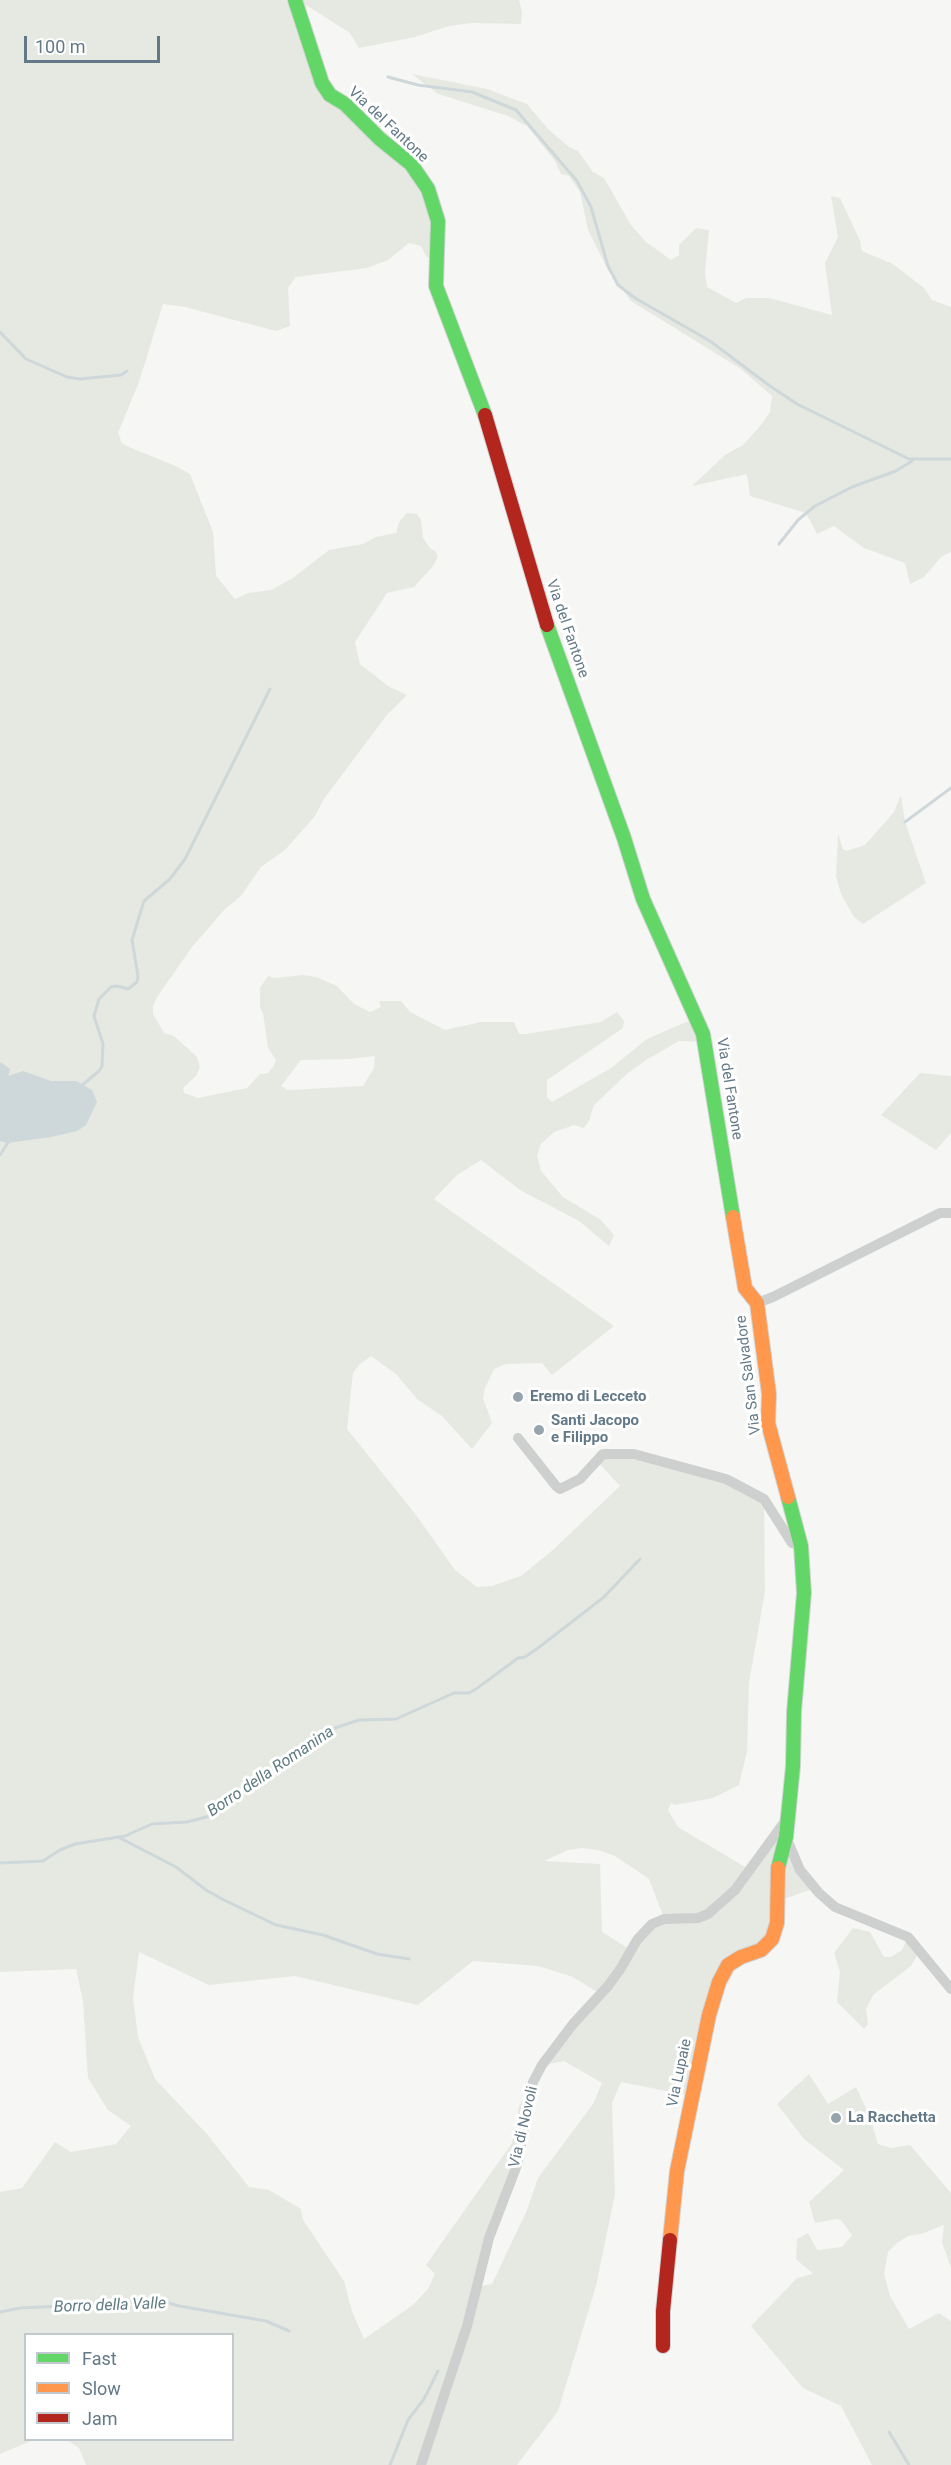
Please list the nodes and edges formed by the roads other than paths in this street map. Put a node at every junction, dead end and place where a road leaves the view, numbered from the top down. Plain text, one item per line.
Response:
1 (295, 0) edge
2 (951, 1213) edge
3 (757, 1304) junction
4 (518, 1438) dead end
5 (801, 1546) junction
6 (786, 1819) junction
7 (786, 1837) junction
8 (951, 1989) edge
9 (663, 2346) dead end
10 (421, 2465) edge

1 - 3 street, Via del Fantone
2 - 3 street, Via San Salvadore
3 - 5 street, Via San Salvadore
4 - 5 street
5 - 6 street, Via San Salvadore
6 - 7 street, Via Lupaie
6 - 10 street, Via di Novoli
7 - 8 street, Via Lupaie
7 - 9 street, Via Lupaie

